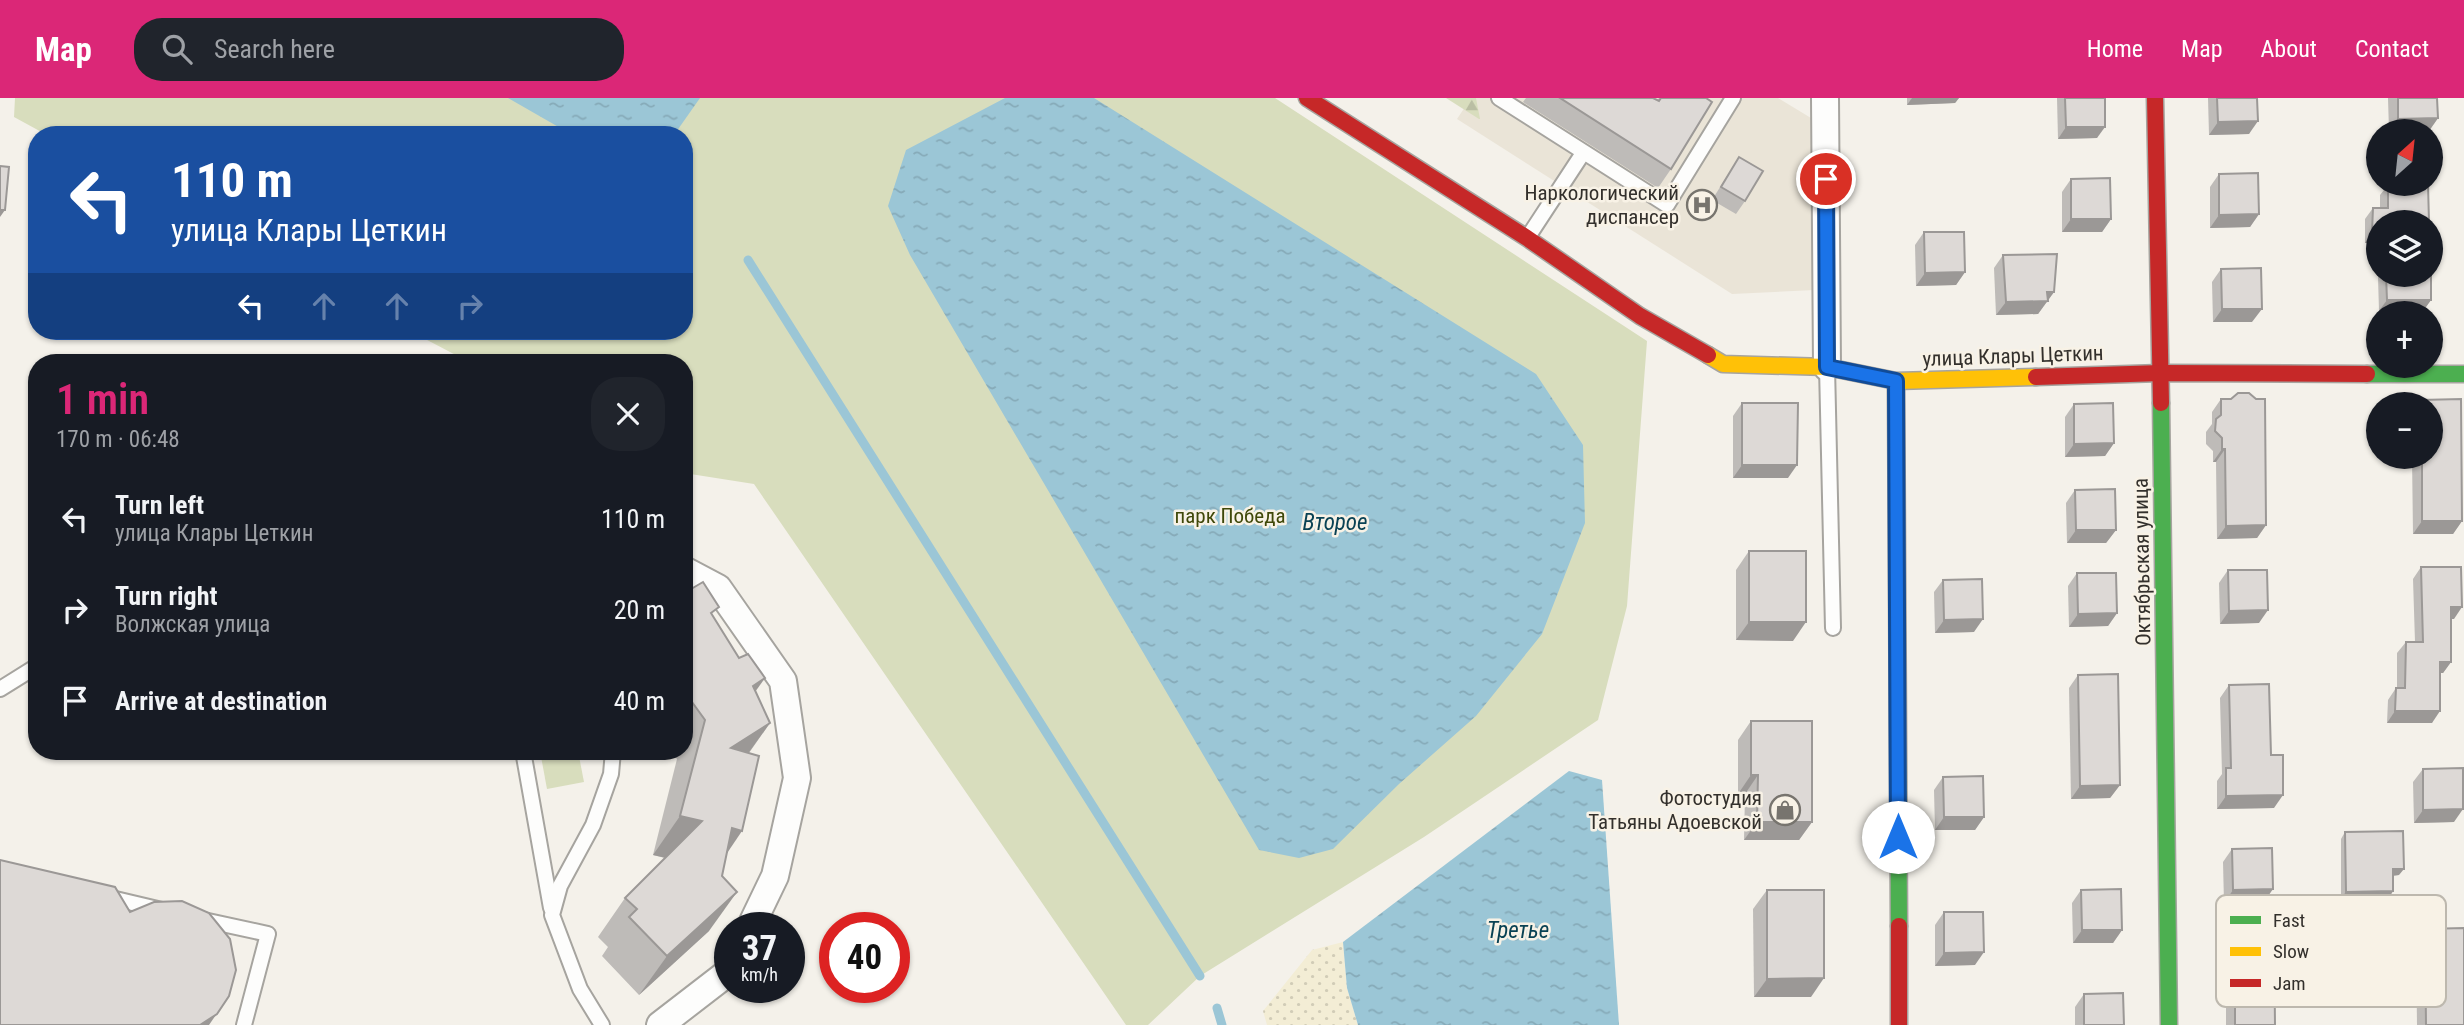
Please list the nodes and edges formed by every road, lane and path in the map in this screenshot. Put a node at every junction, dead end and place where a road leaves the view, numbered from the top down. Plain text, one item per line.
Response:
1 (1307, 98) edge
2 (1499, 98) edge
3 (1732, 98) edge
4 (1825, 98) edge
5 (2155, 98) edge
6 (1583, 153) junction
7 (1527, 238) junction
8 (1827, 367) junction
9 (2161, 373) junction
10 (2464, 374) edge
11 (1896, 381) junction
12 (693, 575) edge
13 (1833, 628) dead end
14 (28, 672) edge
15 (0, 689) edge
16 (525, 760) edge
17 (612, 760) edge
18 (94, 894) edge
19 (758, 912) edge
20 (552, 914) junction
21 (714, 983) edge
22 (244, 1025) edge
23 (602, 1025) edge
24 (660, 1025) edge
25 (1899, 1025) edge
26 (2169, 1025) edge

1 - 7 street, улица Клары Цеткин
2 - 6 lane
3 - 6 lane
4 - 8 street
5 - 9 street, Октябрьская улица
6 - 7 lane
7 - 8 street, улица Клары Цеткин
8 - 11 street, улица Клары Цеткин
8 - 13 lane
9 - 10 street, улица Клары Цеткин
9 - 11 street, улица Клары Цеткин
9 - 26 street, Октябрьская улица
11 - 25 street
12 - 19 street
14 - 15 lane
16 - 20 lane
17 - 20 lane
18 - 22 lane
20 - 23 lane
21 - 24 street

